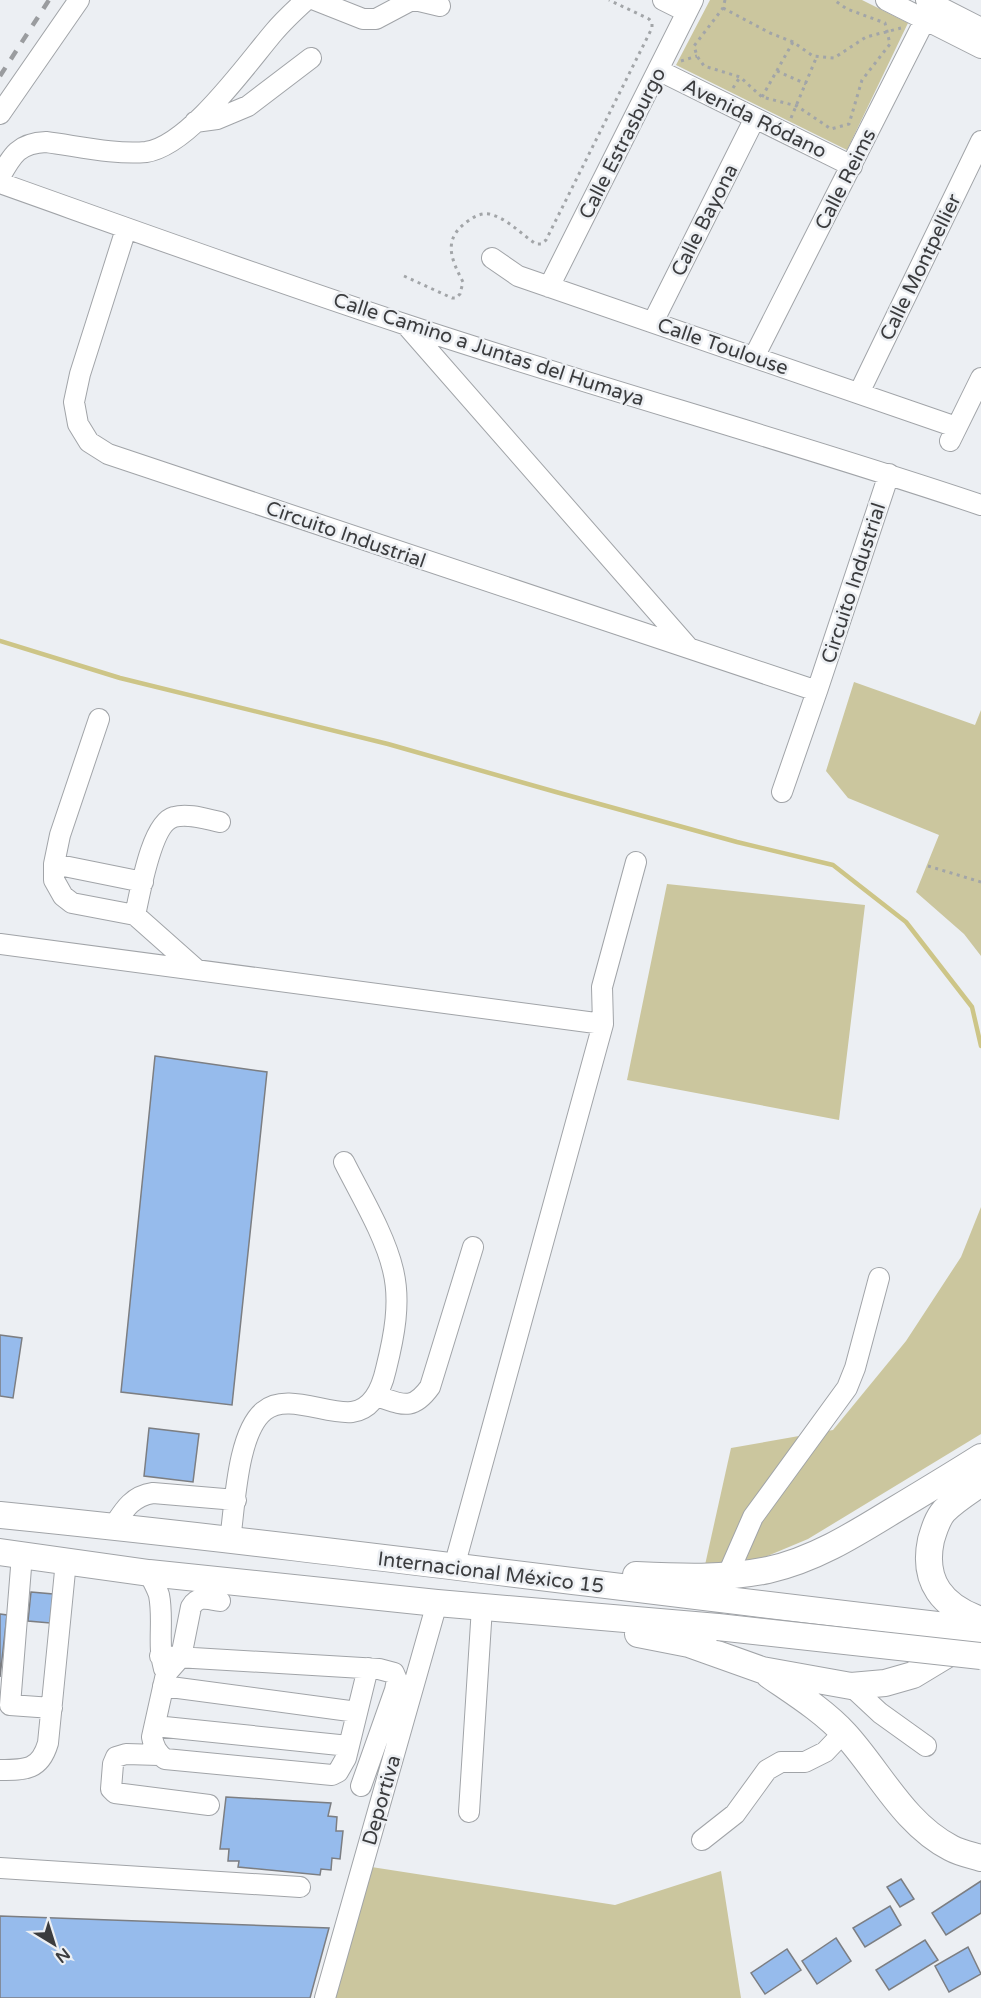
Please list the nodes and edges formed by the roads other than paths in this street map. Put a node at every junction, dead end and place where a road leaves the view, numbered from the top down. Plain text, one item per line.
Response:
1 (79, 0) edge
2 (306, 0) edge
3 (315, 0) edge
4 (663, 0) edge
5 (886, 0) edge
6 (440, 6) dead end
7 (690, 6) edge
8 (930, 6) edge
9 (981, 28) edge
10 (981, 48) edge
11 (311, 58) dead end
12 (658, 70) junction
13 (0, 114) edge
14 (755, 118) junction
15 (195, 123) junction
16 (981, 141) edge
17 (852, 166) junction
18 (0, 177) edge
19 (0, 183) edge
20 (126, 229) junction
21 (492, 258) dead end
22 (549, 286) junction
23 (653, 322) junction
24 (406, 325) junction
25 (754, 357) junction
26 (981, 378) edge
27 (859, 393) junction
28 (889, 474) junction
29 (981, 505) edge
30 (689, 649) junction
31 (818, 691) junction
32 (99, 719) dead end
33 (782, 792) dead end
34 (220, 822) dead end
35 (636, 861) dead end
36 (54, 864) junction
37 (143, 882) junction
38 (135, 915) junction
39 (0, 944) edge
40 (197, 970) junction
41 (603, 1024) junction
42 (344, 1162) dead end
43 (472, 1247) dead end
44 (879, 1278) dead end
45 (376, 1395) junction
46 (981, 1457) edge
47 (981, 1484) edge
48 (236, 1500) junction
49 (0, 1515) edge
50 (113, 1527) junction
51 (230, 1540) junction
52 (11, 1554) edge
53 (66, 1562) junction
54 (454, 1567) junction
55 (149, 1573) junction
56 (728, 1574) junction
57 (514, 1575) junction
58 (220, 1601) dead end
59 (437, 1603) junction
60 (482, 1607) junction
61 (590, 1616) junction
62 (981, 1620) edge
63 (981, 1632) edge
64 (981, 1656) edge
65 (181, 1657) junction
66 (368, 1668) junction
67 (762, 1670) junction
68 (163, 1672) junction
69 (851, 1686) junction
70 (5, 1705) edge
71 (52, 1708) junction
72 (357, 1712) junction
73 (155, 1726) junction
74 (844, 1732) junction
75 (349, 1746) junction
76 (926, 1746) dead end
77 (159, 1755) junction
78 (0, 1770) edge
79 (361, 1786) dead end
80 (209, 1805) dead end
81 (469, 1812) dead end
82 (702, 1840) dead end
83 (981, 1858) edge
84 (0, 1868) edge
85 (300, 1887) dead end
86 (325, 1998) edge

1 - 13 street
2 - 15 street
3 - 6 street
4 - 7 street
5 - 8 street
7 - 12 street, Calle Estrasburgo
8 - 9 street
8 - 10 street
8 - 17 street, Calle Reims
11 - 15 street
12 - 14 street, Avenida Ródano
12 - 22 street, Calle Estrasburgo
14 - 17 street, Avenida Ródano
14 - 23 street, Calle Bayona
15 - 18 street
16 - 27 street, Calle Montpellier
17 - 25 street, Calle Reims
19 - 20 street, Calle Camino a Juntas del Humaya
20 - 24 street, Calle Camino a Juntas del Humaya
20 - 30 street, Circuito Industrial
21 - 22 street, Calle Toulouse
22 - 23 street, Calle Toulouse
23 - 25 street, Calle Toulouse
24 - 28 street, Calle Camino a Juntas del Humaya
24 - 30 street
25 - 27 street, Calle Toulouse
26 - 27 street, Calle Toulouse
28 - 29 street, Calle Camino a Juntas del Humaya
28 - 31 street, Circuito Industrial
30 - 31 street, Circuito Industrial
31 - 33 street, Circuito Industrial
32 - 36 street
34 - 37 street
35 - 41 street
36 - 37 street
36 - 38 street
37 - 38 street
38 - 40 street
39 - 40 street
40 - 41 street
41 - 54 street
42 - 45 street
43 - 45 street
44 - 56 street
45 - 48 street
46 - 56 main road
47 - 62 main road
48 - 50 street
48 - 51 street
49 - 50 main road, Internacional México 15
50 - 51 main road, Internacional México 15
51 - 54 main road, Internacional México 15
52 - 53 main road, Internacional México 15
52 - 70 street
53 - 55 main road, Internacional México 15
53 - 71 street
54 - 57 main road, Internacional México 15
55 - 59 main road, Internacional México 15
55 - 68 street
56 - 57 main road
57 - 63 main road, Internacional México 15
58 - 65 street
59 - 60 main road, Internacional México 15
59 - 86 street, Deportiva
60 - 61 main road, Internacional México 15
60 - 81 street
61 - 64 main road, Internacional México 15, bridge
61 - 67 main road
63 - 69 main road
65 - 66 street
65 - 68 street
66 - 72 street
66 - 79 street
67 - 69 main road
67 - 74 main road
68 - 72 street
68 - 73 street
69 - 76 street
70 - 71 street
71 - 78 street
72 - 75 street
73 - 75 street
73 - 77 street
74 - 82 street
74 - 83 main road
75 - 77 street
77 - 80 street
84 - 85 street

